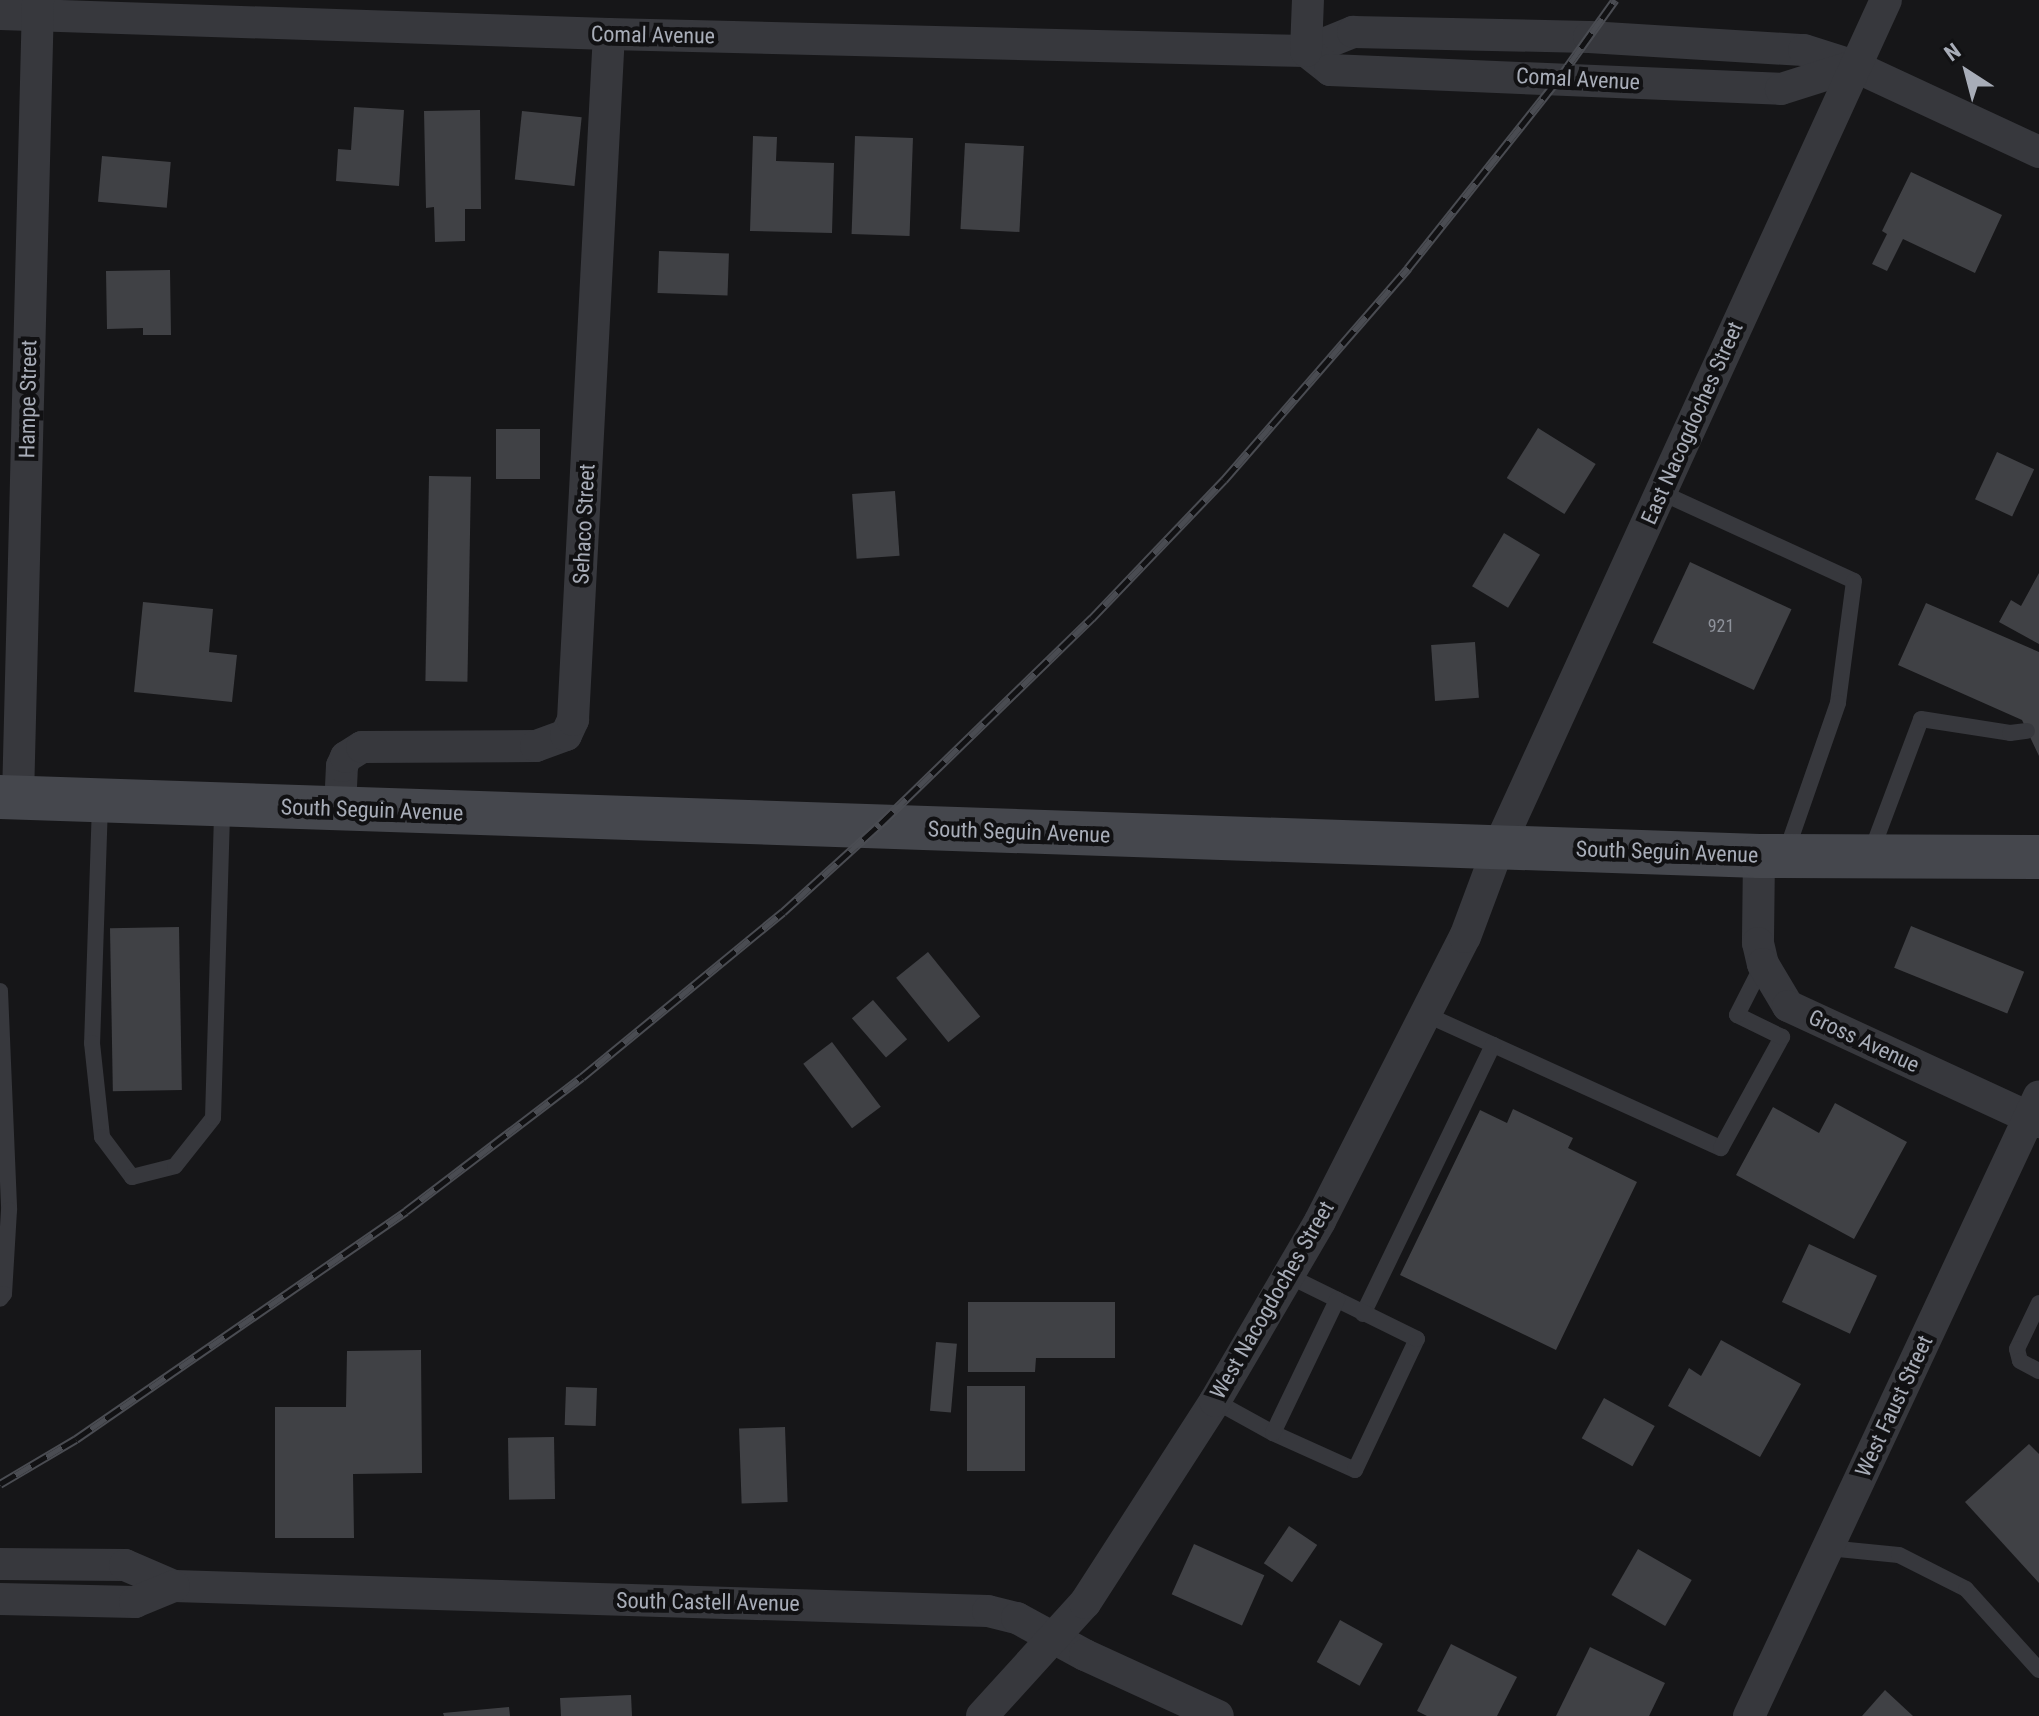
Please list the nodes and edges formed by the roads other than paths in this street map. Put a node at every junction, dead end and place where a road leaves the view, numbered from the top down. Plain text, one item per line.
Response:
1 (1308, 0) edge
2 (1886, 0) edge
3 (38, 8) edge
4 (0, 14) edge
5 (609, 34) junction
6 (1306, 51) junction
7 (1854, 66) junction
8 (2039, 152) edge
9 (1660, 492) junction
10 (2019, 732) dead end
11 (9, 798) edge
12 (100, 800) junction
13 (222, 805) junction
14 (340, 808) junction
15 (1499, 846) junction
16 (1772, 856) junction
17 (1870, 857) junction
18 (2039, 857) edge
19 (1763, 964) junction
20 (0, 991) edge
21 (1425, 1014) junction
22 (1493, 1045) junction
23 (2, 1048) edge
24 (2036, 1112) edge
25 (1289, 1276) junction
26 (0, 1299) edge
27 (1337, 1300) junction
28 (2039, 1303) edge
29 (1363, 1314) junction
30 (2039, 1371) edge
31 (1215, 1401) junction
32 (1273, 1433) junction
33 (1828, 1548) junction
34 (0, 1564) edge
35 (174, 1586) junction
36 (0, 1599) edge
37 (1053, 1638) junction
38 (2039, 1670) edge
39 (982, 1716) edge
40 (1218, 1716) edge
41 (1749, 1716) edge

1 - 6 street
2 - 7 street, East Nacogdoches Street
3 - 4 street, Comal Avenue
3 - 5 street, Comal Avenue
3 - 11 street, Hampe Street
5 - 6 street, Comal Avenue
5 - 14 street, Sehaco Street
6 - 7 street, Comal Avenue
7 - 8 street
7 - 9 street, East Nacogdoches Street
9 - 15 street, East Nacogdoches Street
9 - 16 lane
10 - 17 lane
11 - 12 main road, South Seguin Avenue
12 - 13 main road, South Seguin Avenue
12 - 13 lane
13 - 14 main road, South Seguin Avenue
14 - 15 main road, South Seguin Avenue
15 - 16 main road, South Seguin Avenue
15 - 21 street, West Nacogdoches Street
16 - 17 main road, South Seguin Avenue
16 - 19 street, Gross Avenue
17 - 18 main road, South Seguin Avenue
19 - 22 lane
19 - 24 street, Gross Avenue
20 - 23 lane
21 - 22 lane
21 - 25 street, West Nacogdoches Street
22 - 29 lane
23 - 26 lane
24 - 33 street, West Faust Street
25 - 27 lane
25 - 31 street, West Nacogdoches Street
27 - 29 lane
27 - 32 lane
28 - 30 lane
29 - 32 lane
31 - 32 lane
31 - 37 street, West Nacogdoches Street
33 - 38 lane
33 - 41 street, West Faust Street
34 - 35 street, South Castell Avenue
35 - 36 street, South Castell Avenue
35 - 37 street, South Castell Avenue
37 - 39 street, West Nacogdoches Street
37 - 40 street, South Castell Avenue

